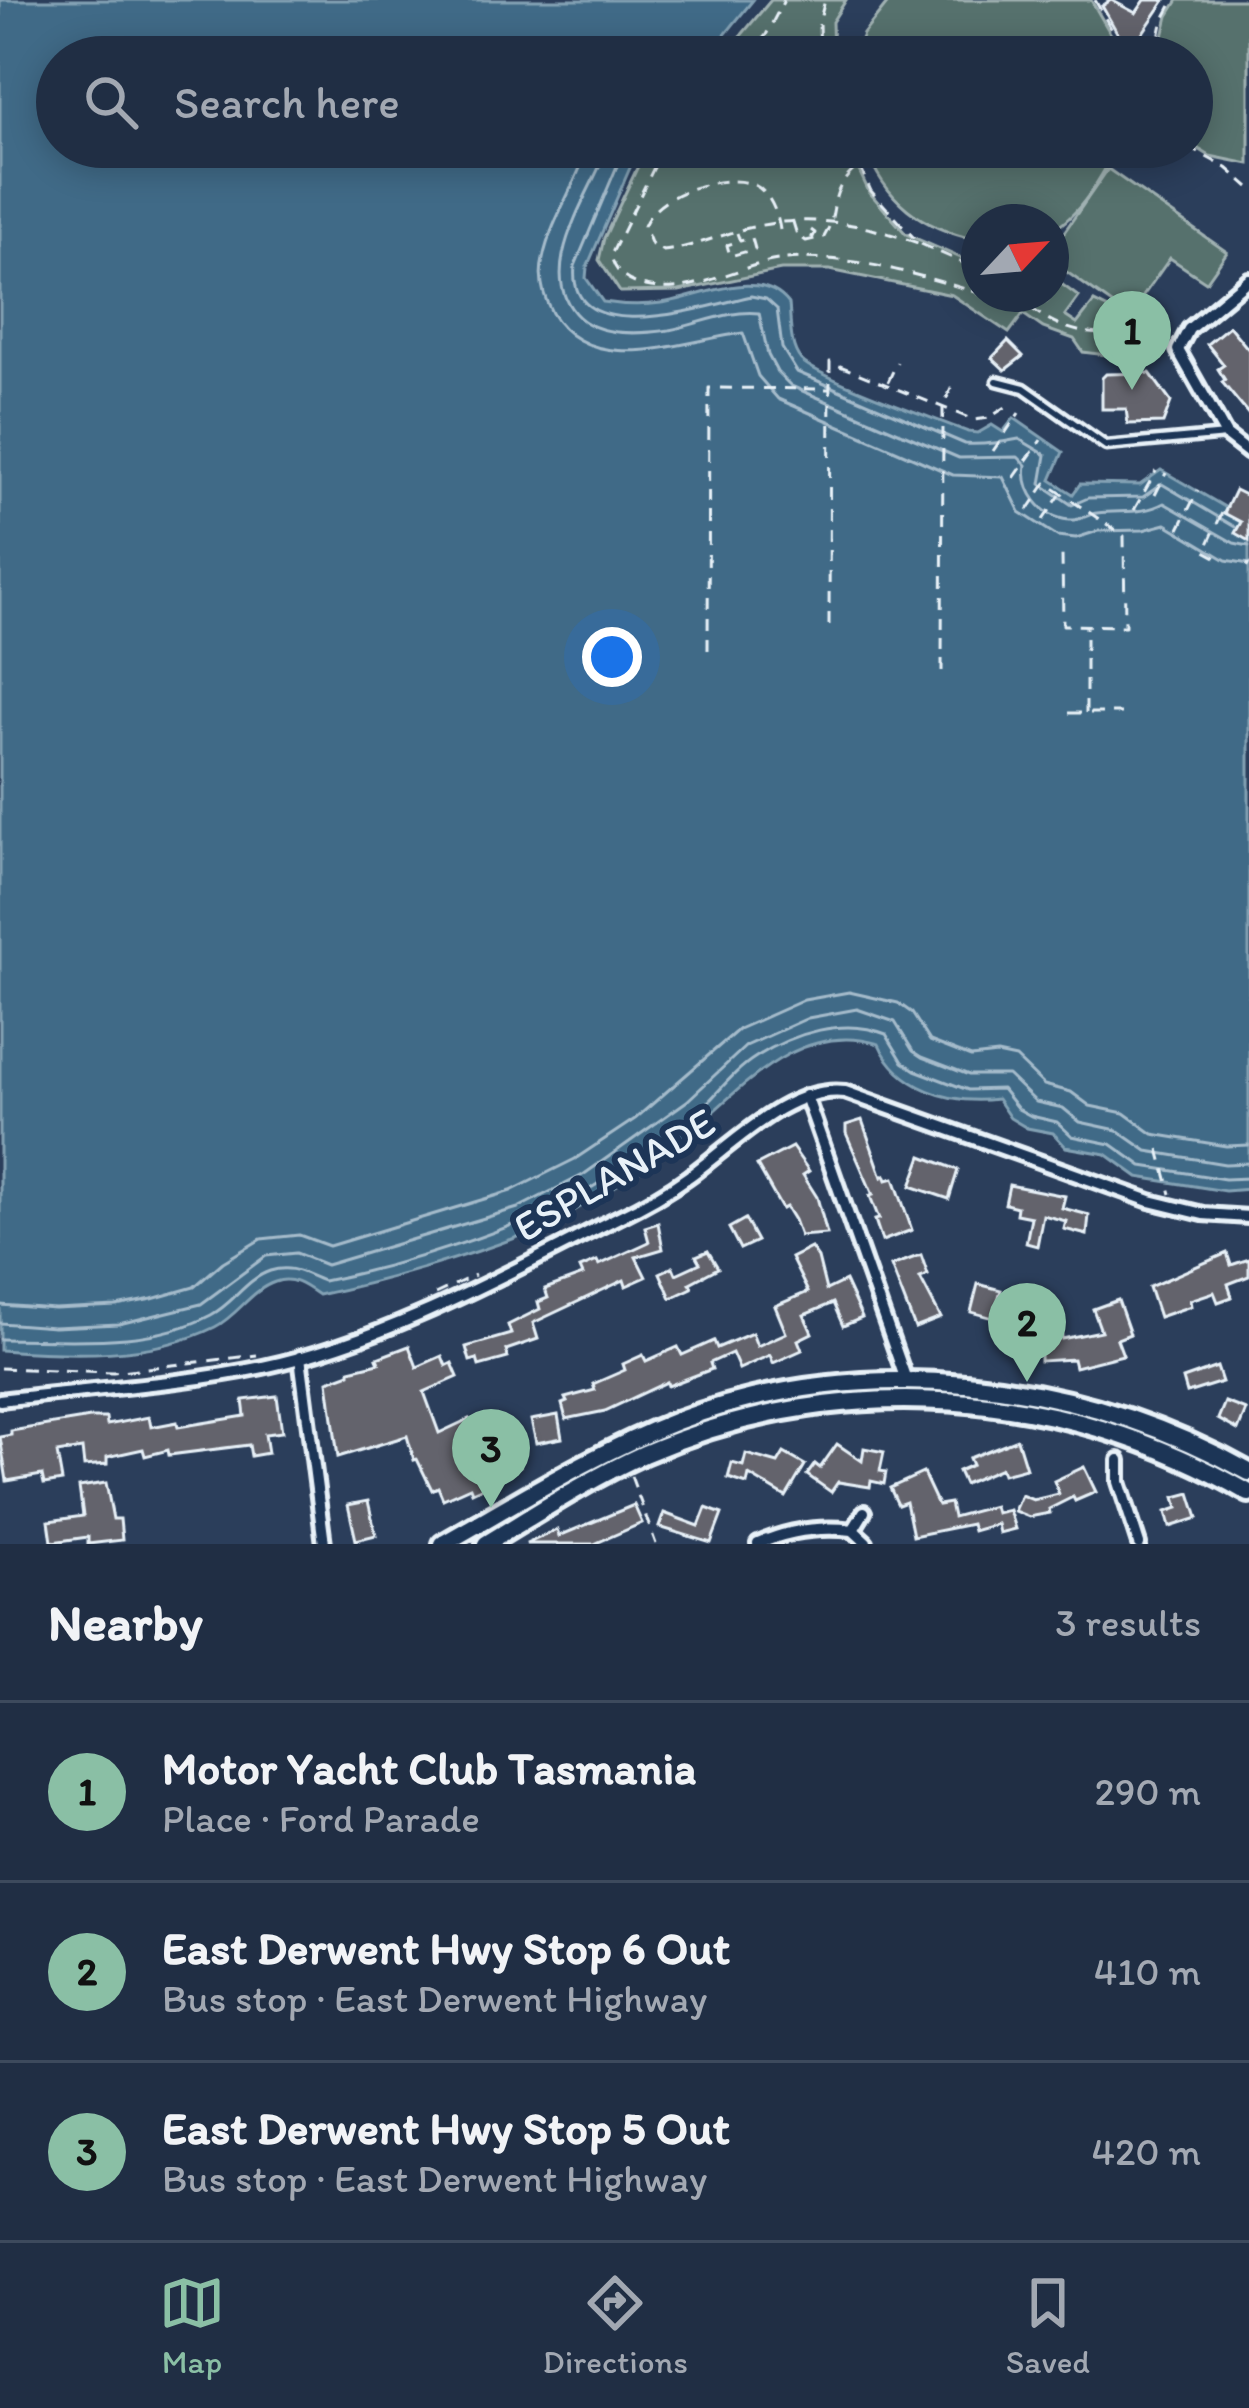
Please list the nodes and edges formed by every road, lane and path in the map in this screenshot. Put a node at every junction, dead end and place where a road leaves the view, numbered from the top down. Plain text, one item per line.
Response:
1 (784, 0) edge
2 (825, 0) edge
3 (1095, 0) edge
4 (1174, 0) edge
5 (765, 36) edge
6 (820, 36) edge
7 (1115, 36) edge
8 (1159, 36) edge
9 (1213, 160) edge
10 (654, 168) edge
11 (857, 168) edge
12 (860, 168) edge
13 (1249, 187) edge
14 (831, 219) junction
15 (793, 220) junction
16 (779, 221) junction
17 (781, 230) dead end
18 (737, 231) junction
19 (740, 241) dead end
20 (918, 243) junction
21 (961, 263) edge
22 (1249, 279) edge
23 (961, 289) edge
24 (1038, 312) edge
25 (1156, 313) dead end
26 (897, 362) dead end
27 (997, 381) dead end
28 (953, 384) dead end
29 (887, 385) junction
30 (829, 389) junction
31 (1009, 405) dead end
32 (944, 407) junction
33 (1019, 412) dead end
34 (1226, 435) junction
35 (1041, 440) dead end
36 (993, 451) dead end
37 (1249, 453) edge
38 (1156, 471) dead end
39 (1166, 473) dead end
40 (1014, 478) dead end
41 (1070, 489) dead end
42 (1198, 490) dead end
43 (1064, 495) junction
44 (1155, 495) dead end
45 (1225, 506) dead end
46 (1028, 510) dead end
47 (1134, 510) dead end
48 (1043, 520) dead end
49 (1179, 529) dead end
50 (1063, 554) dead end
51 (1216, 557) dead end
52 (829, 625) dead end
53 (1086, 626) junction
54 (708, 650) dead end
55 (942, 671) dead end
56 (1069, 713) dead end
57 (1086, 713) junction
58 (1121, 713) dead end
59 (806, 1096) junction
60 (1160, 1149) dead end
61 (1169, 1188) dead end
62 (1158, 1194) dead end
63 (1171, 1198) dead end
64 (1249, 1217) edge
65 (484, 1272) dead end
66 (426, 1299) dead end
67 (267, 1355) dead end
68 (300, 1357) junction
69 (0, 1368) edge
70 (906, 1380) junction
71 (0, 1400) edge
72 (1119, 1460) dead end
73 (626, 1463) junction
74 (1249, 1472) edge
75 (1249, 1492) edge
76 (864, 1512) dead end
77 (853, 1530) junction
78 (866, 1542) edge
79 (324, 1544) edge
80 (443, 1544) edge
81 (486, 1544) edge
82 (656, 1544) edge
83 (758, 1544) edge
84 (1139, 1544) edge

1 - 5 path
2 - 6 path
3 - 7 path
4 - 8 path
9 - 13 path
10 - 23 path
11 - 14 path
12 - 20 path
14 - 15 path
14 - 15 path
14 - 20 path
15 - 16 path
16 - 17 path
16 - 18 path
16 - 18 path
18 - 19 path
20 - 21 path
22 - 34 street
24 - 25 path
26 - 29 path
27 - 34 lane
28 - 32 path
29 - 30 path
29 - 32 path
30 - 52 path
30 - 54 path
31 - 32 path
32 - 55 path
33 - 36 path
34 - 37 street
35 - 40 path
38 - 47 path
39 - 44 path
41 - 43 path
42 - 49 path
43 - 46 path
43 - 48 path
43 - 53 path
45 - 51 path
50 - 53 path
53 - 57 path
56 - 57 path
57 - 58 path
59 - 64 street
59 - 68 street, ESPLANADE
59 - 70 street
60 - 61 path
62 - 63 path
65 - 66 path
67 - 69 path
68 - 71 street, ESPLANADE
68 - 79 street
70 - 74 main road
70 - 80 main road
72 - 84 street
73 - 75 main road
73 - 81 main road
73 - 82 path
76 - 77 street
77 - 78 street
77 - 83 street

